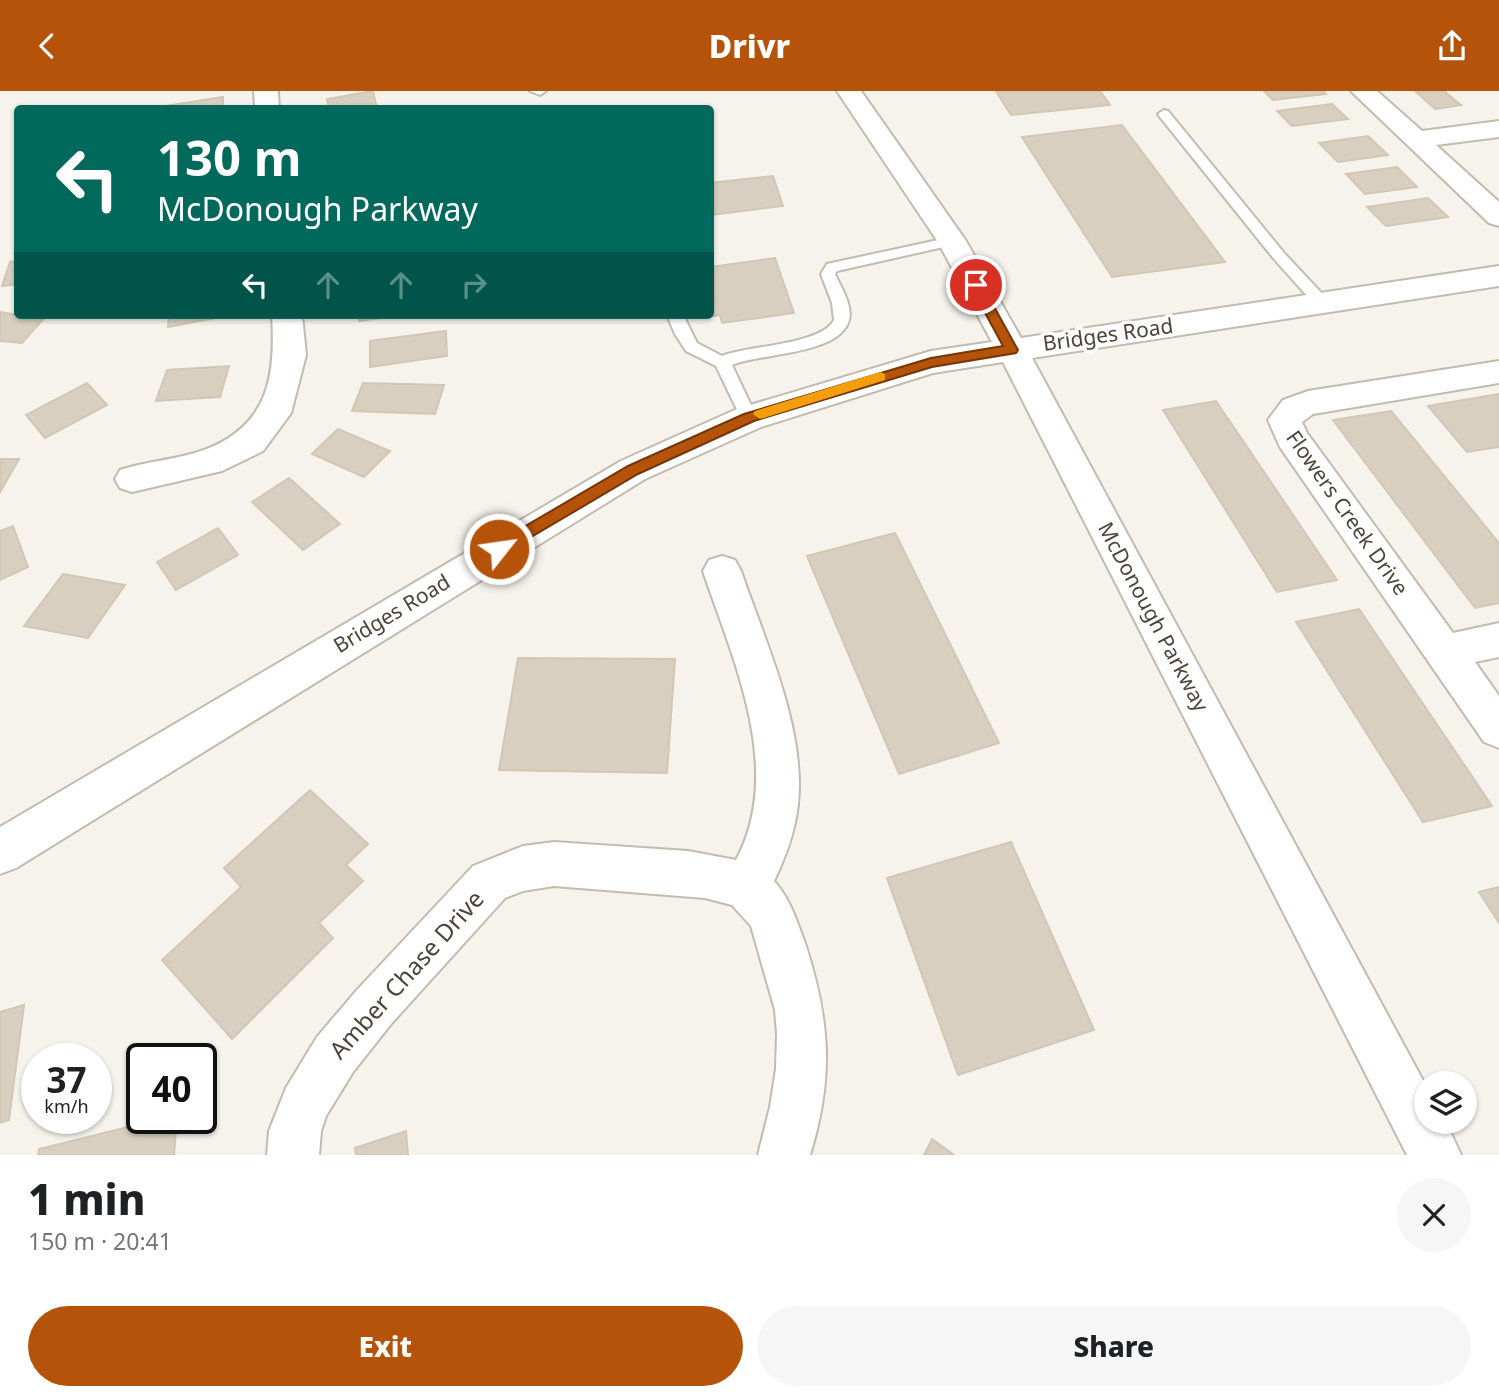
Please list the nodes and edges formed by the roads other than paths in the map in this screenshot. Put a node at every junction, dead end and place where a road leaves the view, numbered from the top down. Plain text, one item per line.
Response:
1 (849, 91) edge
2 (1363, 91) edge
3 (1164, 114) dead end
4 (1499, 129) edge
5 (1415, 140) junction
6 (1499, 216) edge
7 (952, 241) junction
8 (1499, 276) edge
9 (1323, 304) junction
10 (287, 319) edge
11 (676, 319) edge
12 (1012, 350) junction
13 (723, 362) junction
14 (1499, 372) edge
15 (749, 418) junction
16 (132, 479) dead end
17 (722, 571) dead end
18 (1499, 640) edge
19 (1443, 652) junction
20 (1499, 729) edge
21 (0, 852) edge
22 (746, 888) junction
23 (1414, 1100) edge
24 (1428, 1134) edge
25 (1442, 1134) edge
26 (293, 1155) edge
27 (784, 1155) edge
28 (1435, 1155) edge
29 (1462, 1155) edge

1 - 7 street, McDonough Parkway
2 - 5 street
3 - 9 lane
4 - 5 street
5 - 6 street
7 - 12 street, McDonough Parkway
7 - 13 lane
8 - 9 street, Bridges Road
9 - 12 street, Bridges Road
10 - 16 street
11 - 13 lane
12 - 15 street, Bridges Road
12 - 23 street, McDonough Parkway
13 - 15 lane
14 - 19 street, Flowers Creek Drive
15 - 21 street, Bridges Road
17 - 22 street
18 - 19 street
19 - 20 street, Flowers Creek Drive
22 - 26 street, Amber Chase Drive
22 - 27 street, Amber Chase Drive
24 - 28 street, McDonough Parkway
25 - 29 street

